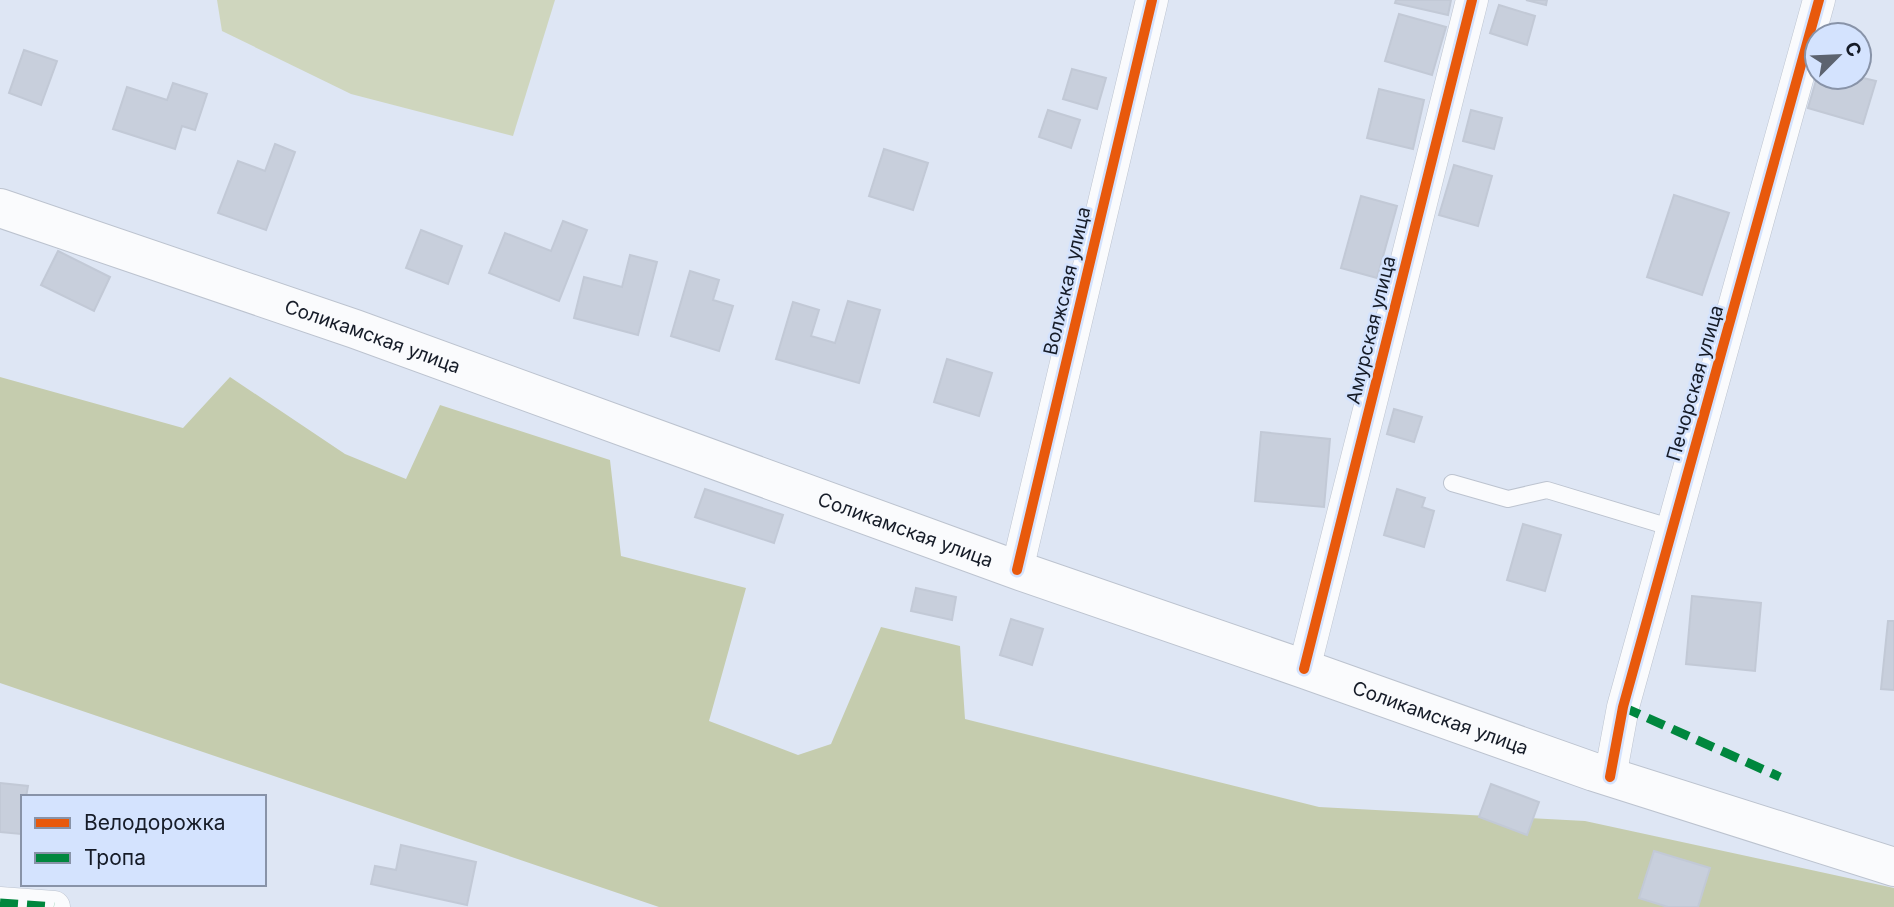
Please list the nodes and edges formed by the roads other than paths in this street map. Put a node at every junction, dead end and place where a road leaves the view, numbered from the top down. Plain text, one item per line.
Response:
1 (1152, 0) edge
2 (1472, 0) edge
3 (1819, 0) edge
4 (0, 208) edge
5 (1452, 482) dead end
6 (1673, 527) junction
7 (1017, 570) junction
8 (1304, 669) junction
9 (1610, 777) junction
10 (1894, 867) edge
11 (0, 903) edge
12 (54, 907) edge

1 - 7 street, Волжская улица
2 - 8 street, Амурская улица
3 - 6 street, Печорская улица
4 - 7 main road, Соликамская улица
5 - 6 lane
6 - 9 street, Печорская улица
7 - 8 main road, Соликамская улица
8 - 9 main road, Соликамская улица
9 - 10 main road, Соликамская улица
11 - 12 street

